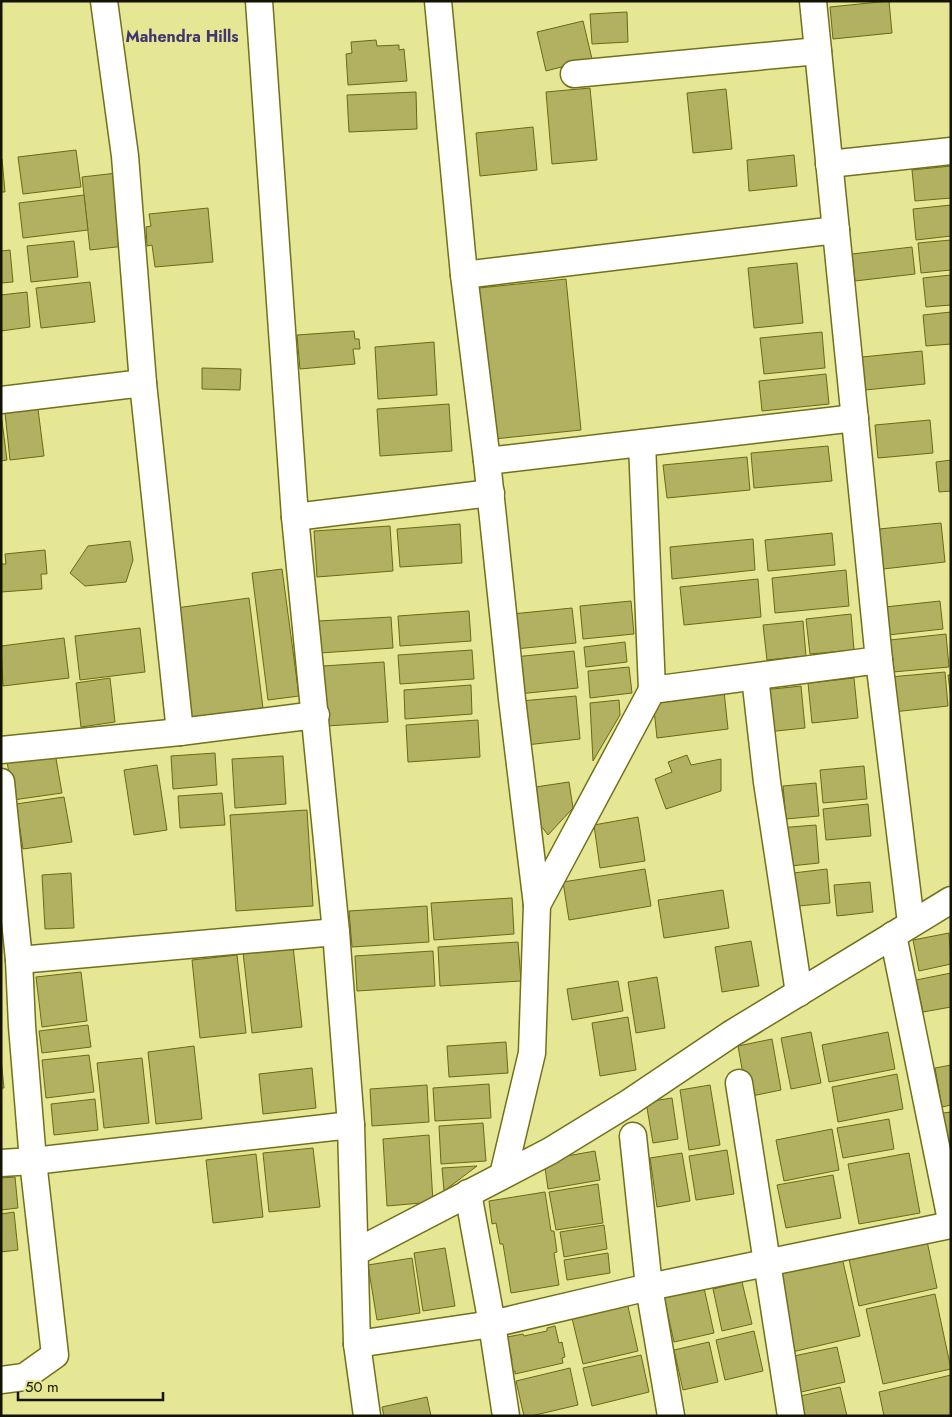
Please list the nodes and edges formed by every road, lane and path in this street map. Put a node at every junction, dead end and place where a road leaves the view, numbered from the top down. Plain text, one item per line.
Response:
1 (104, 1) edge
2 (259, 1) edge
3 (438, 1) edge
4 (813, 1) edge
5 (818, 52) junction
6 (574, 74) dead end
7 (951, 151) edge
8 (829, 164) junction
9 (836, 230) junction
10 (464, 275) junction
11 (143, 383) junction
12 (1, 400) edge
13 (855, 418) junction
14 (642, 443) junction
15 (487, 461) junction
16 (491, 493) junction
17 (295, 517) junction
18 (879, 660) junction
19 (755, 677) junction
20 (652, 690) junction
21 (316, 715) junction
22 (180, 732) junction
23 (1, 750) edge
24 (1, 782) edge
25 (7, 879) edge
26 (951, 900) edge
27 (537, 905) junction
28 (902, 929) junction
29 (336, 932) junction
30 (19, 960) junction
31 (799, 993) junction
32 (11, 1026) edge
33 (739, 1083) dead end
34 (351, 1125) junction
35 (633, 1136) dead end
36 (33, 1161) junction
37 (1, 1163) edge
38 (503, 1175) junction
39 (468, 1193) junction
40 (951, 1220) edge
41 (951, 1225) edge
42 (356, 1252) junction
43 (768, 1263) junction
44 (649, 1287) junction
45 (492, 1324) junction
46 (357, 1344) junction
47 (1, 1380) edge
48 (367, 1416) edge
49 (506, 1416) edge
50 (671, 1416) edge
51 (791, 1416) edge

1 - 11 street
2 - 17 street
3 - 10 street
4 - 5 street
5 - 6 street
5 - 8 street
7 - 8 street
8 - 9 street
9 - 10 street
9 - 13 street
10 - 15 street
11 - 12 street
11 - 22 street
13 - 14 street
13 - 18 street
14 - 15 street
14 - 20 street
15 - 16 street
16 - 17 street
16 - 27 street
17 - 21 street
18 - 19 street
18 - 28 street
19 - 20 street
19 - 31 street
20 - 27 street
21 - 22 street
21 - 29 street
22 - 23 street
24 - 25 street
25 - 30 street
26 - 28 street
27 - 38 street
28 - 31 street
28 - 40 street
29 - 30 street
29 - 34 street
30 - 32 street
31 - 38 street
32 - 36 street
33 - 43 street
34 - 36 street
34 - 42 street
35 - 44 street
36 - 37 street
36 - 47 street
38 - 39 street
39 - 42 street
39 - 45 street
41 - 43 street
42 - 46 street
43 - 44 street
43 - 51 street
44 - 45 street
44 - 50 street
45 - 46 street
45 - 49 street
46 - 48 street

